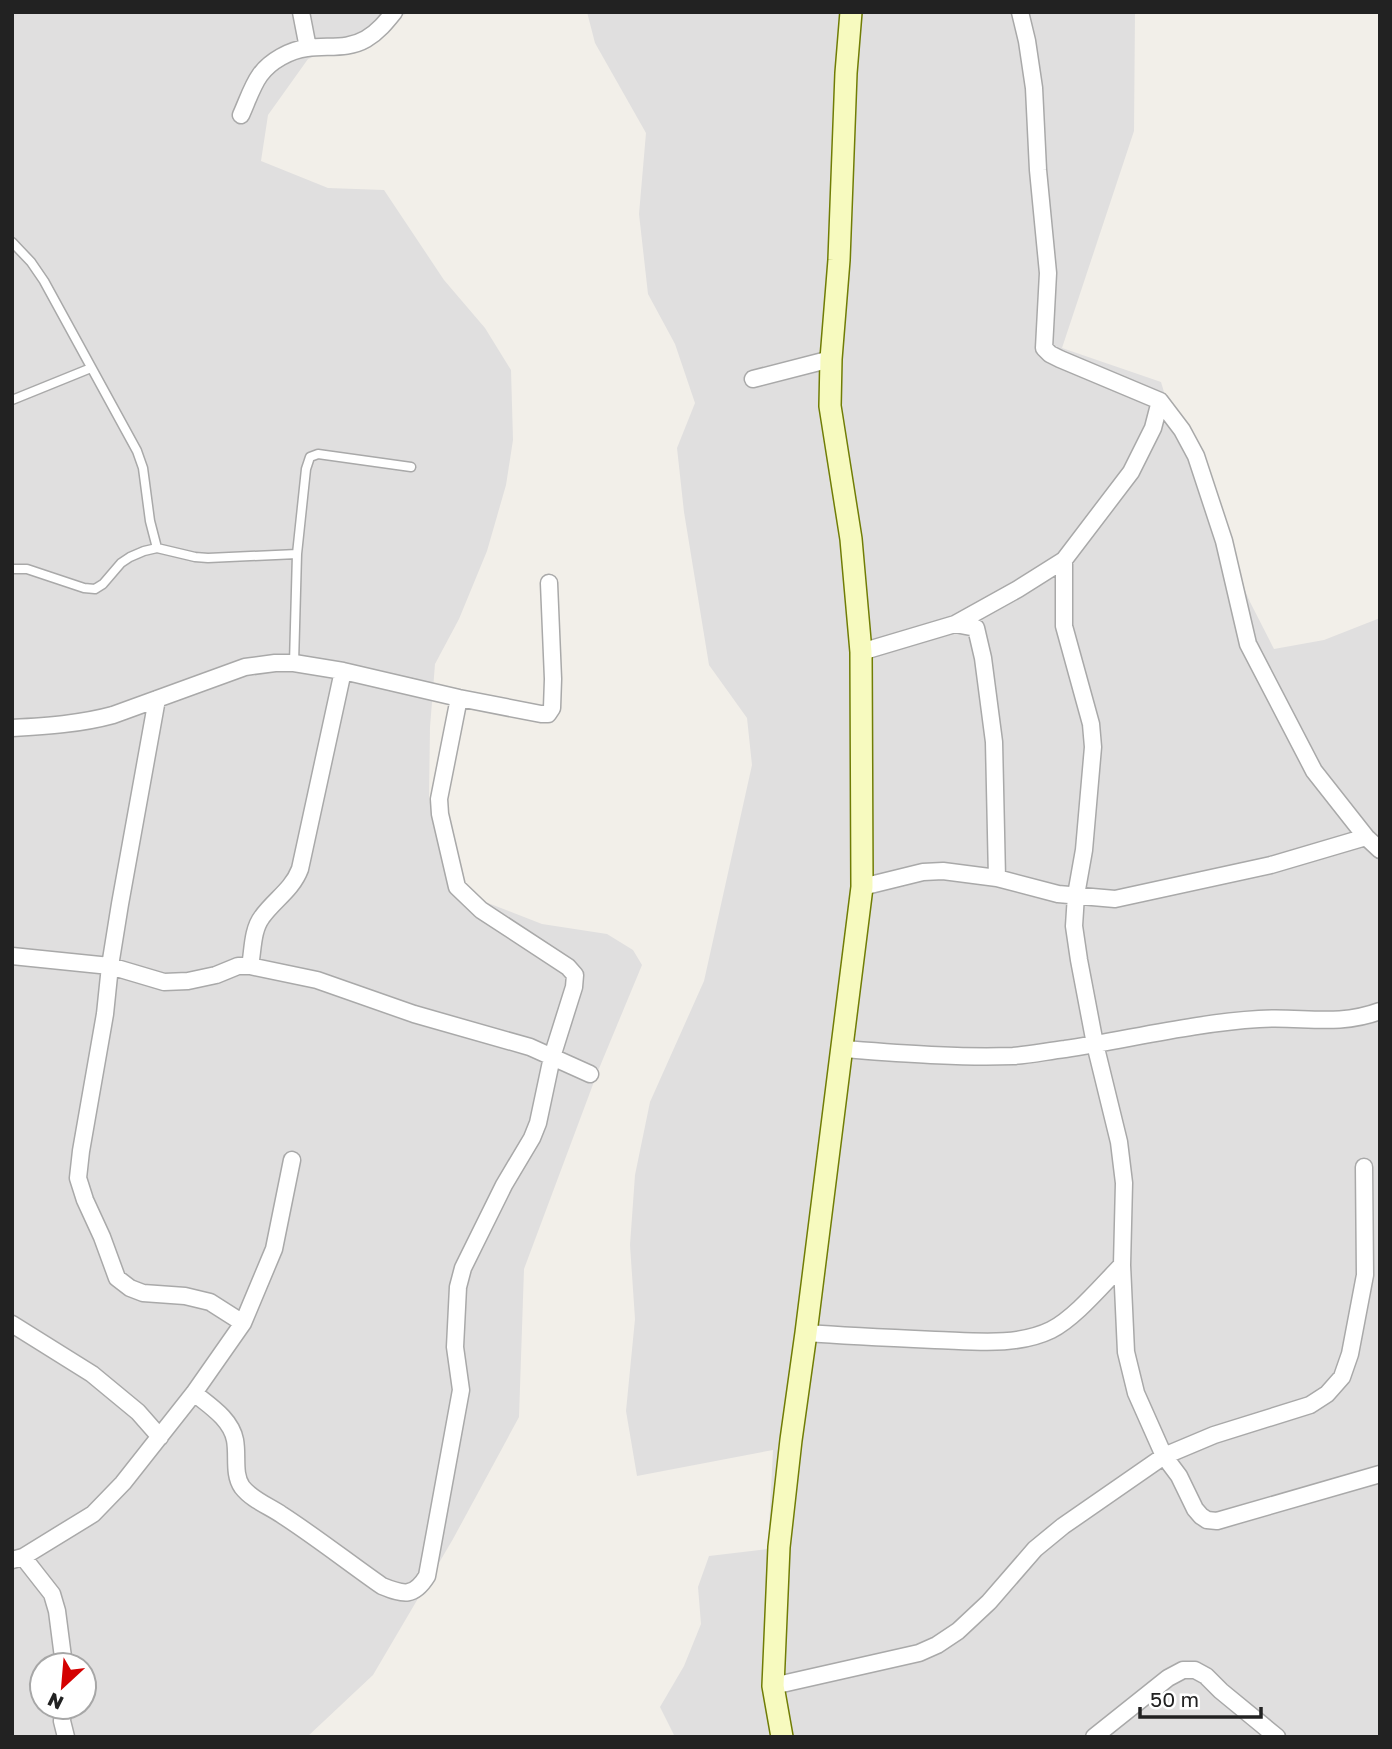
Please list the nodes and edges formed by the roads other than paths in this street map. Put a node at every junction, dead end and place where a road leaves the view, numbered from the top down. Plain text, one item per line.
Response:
1 (301, 12) edge
2 (394, 12) edge
3 (851, 12) edge
4 (1020, 12) edge
5 (307, 48) junction
6 (241, 115) dead end
7 (12, 242) edge
8 (831, 359) junction
9 (91, 368) junction
10 (753, 379) dead end
11 (12, 400) edge
12 (1160, 401) junction
13 (411, 467) dead end
14 (157, 548) junction
15 (297, 554) junction
16 (1064, 559) junction
17 (12, 569) edge
18 (549, 583) dead end
19 (955, 624) junction
20 (861, 652) junction
21 (294, 663) junction
22 (343, 671) junction
23 (459, 698) junction
24 (157, 699) junction
25 (12, 727) edge
26 (1366, 837) junction
27 (1380, 850) edge
28 (997, 878) junction
29 (862, 887) junction
30 (1076, 895) junction
31 (12, 956) edge
32 (110, 966) junction
33 (250, 966) junction
34 (1380, 1011) edge
35 (1095, 1044) junction
36 (843, 1049) junction
37 (552, 1056) junction
38 (590, 1074) dead end
39 (292, 1160) dead end
40 (1364, 1167) dead end
41 (1122, 1265) junction
42 (243, 1323) junction
43 (12, 1324) edge
44 (806, 1334) junction
45 (194, 1394) junction
46 (160, 1437) junction
47 (1164, 1456) junction
48 (1380, 1474) edge
49 (18, 1558) edge
50 (62, 1651) edge
51 (773, 1686) junction
52 (782, 1737) edge
53 (1094, 1737) edge
54 (1277, 1737) edge

1 - 5 street
2 - 5 street
3 - 8 street
4 - 12 street
5 - 6 street
7 - 9 lane
8 - 10 street
8 - 20 street
9 - 11 lane
9 - 14 lane
12 - 16 street
12 - 26 street
13 - 15 lane
14 - 15 lane
14 - 17 lane
15 - 21 lane
16 - 19 street
16 - 30 street
18 - 23 street
19 - 20 street
19 - 28 street
20 - 29 street
21 - 22 street
21 - 24 street
22 - 23 street
22 - 33 street
23 - 37 street
24 - 25 street
24 - 32 street
26 - 27 street
26 - 30 street
28 - 29 street
28 - 30 street
29 - 36 street
30 - 35 street
31 - 32 street
32 - 33 street
32 - 42 street
33 - 37 street
34 - 35 street
35 - 36 street
35 - 41 street
36 - 44 street
37 - 38 street
37 - 45 street
39 - 42 street
40 - 47 street
41 - 44 street
41 - 47 street
42 - 45 street
43 - 46 street
44 - 51 street
45 - 46 street
46 - 49 street
47 - 48 street
47 - 51 street
49 - 50 street
51 - 52 street
53 - 54 street

